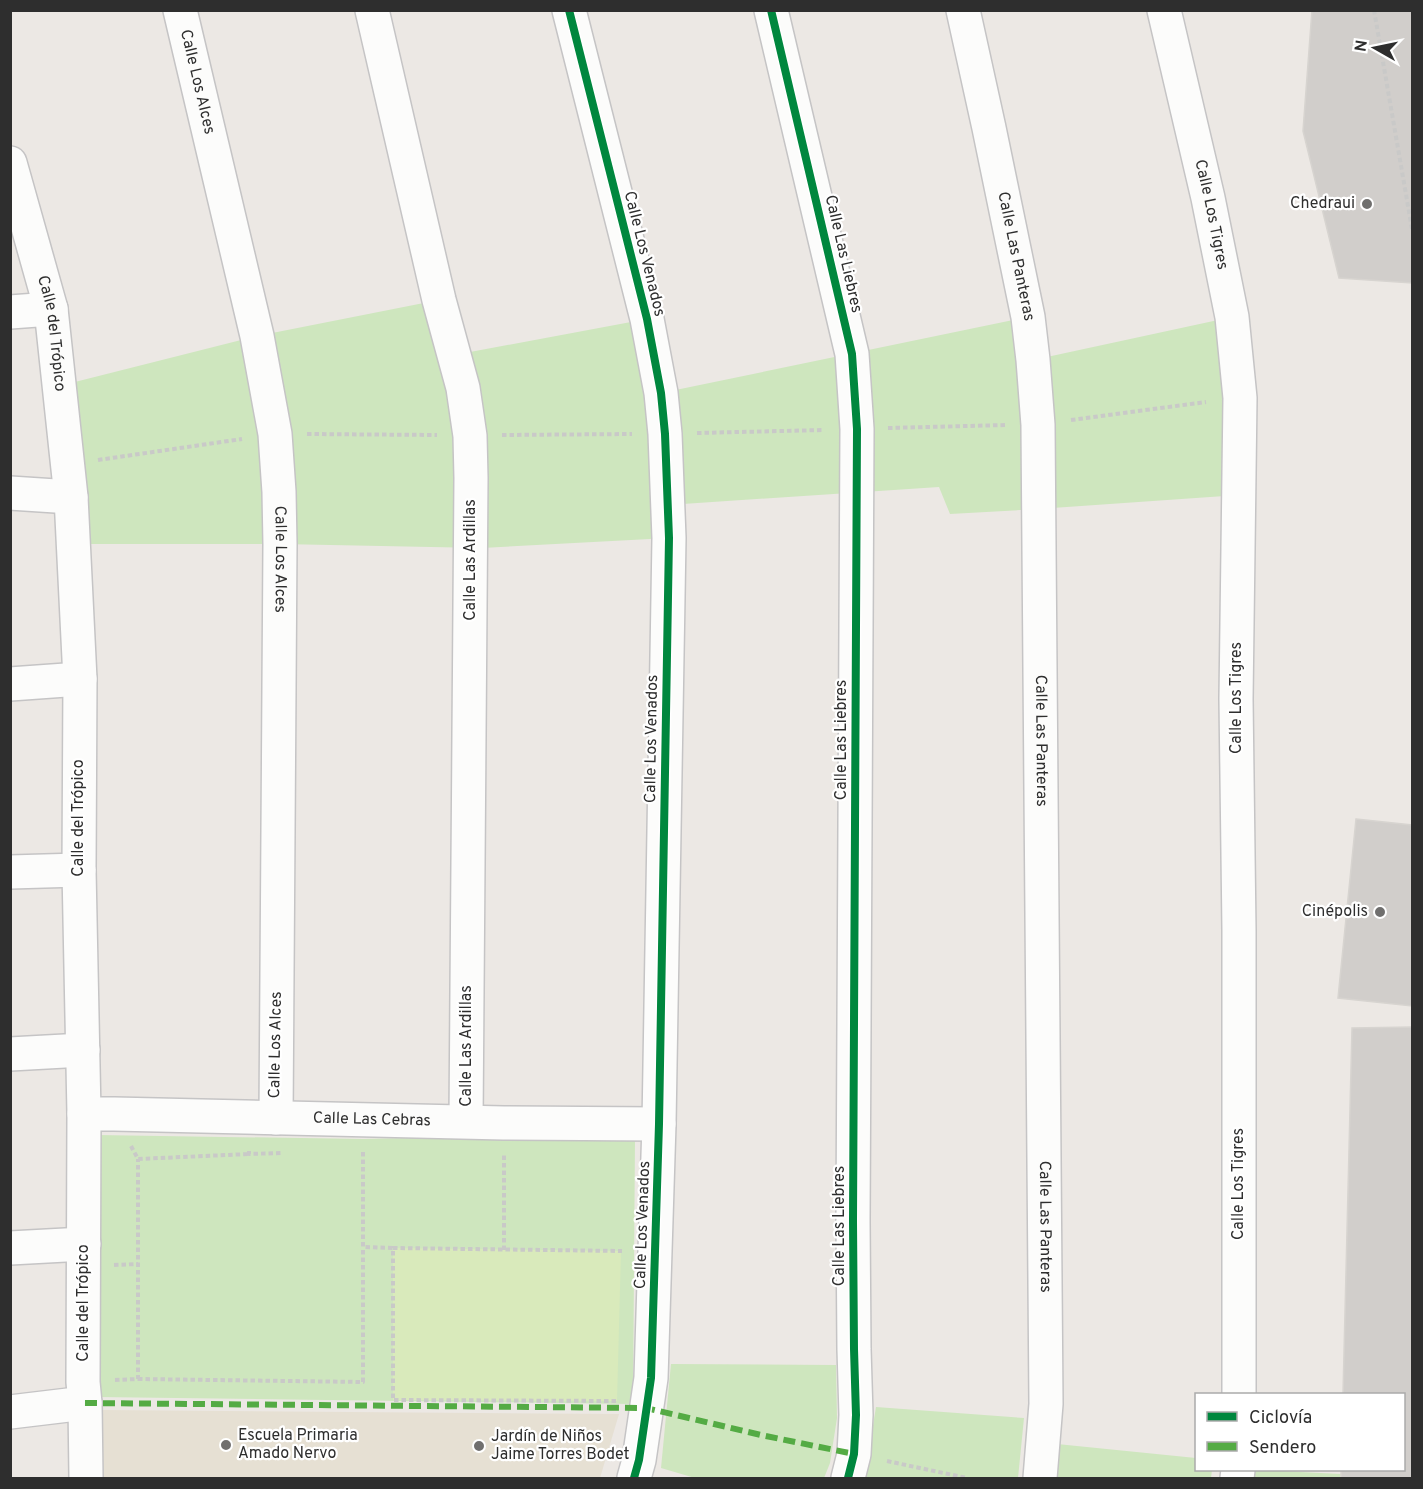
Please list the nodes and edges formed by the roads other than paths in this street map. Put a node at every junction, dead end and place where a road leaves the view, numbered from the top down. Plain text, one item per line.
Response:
1 (180, 10) edge
2 (372, 10) edge
3 (569, 10) edge
4 (771, 10) edge
5 (963, 10) edge
6 (1164, 10) edge
7 (10, 163) edge
8 (51, 309) junction
9 (10, 312) edge
10 (10, 493) edge
11 (71, 497) junction
12 (80, 679) junction
13 (10, 684) edge
14 (79, 870) junction
15 (10, 872) edge
16 (83, 1050) junction
17 (10, 1054) edge
18 (84, 1114) junction
19 (276, 1118) junction
20 (466, 1121) junction
21 (659, 1124) junction
22 (84, 1244) junction
23 (10, 1248) edge
24 (84, 1392) junction
25 (1239, 1393) edge
26 (10, 1412) edge
27 (851, 1466) edge
28 (86, 1479) edge
29 (634, 1479) edge
30 (1040, 1479) edge

1 - 19 street, Calle Los Alces
2 - 20 street, Calle Las Ardillas
3 - 21 street, Calle Los Venados
4 - 27 street, Calle Las Liebres
5 - 30 street, Calle Las Panteras
6 - 25 street, Calle Los Tigres
7 - 8 street, Calle del Trópico
8 - 9 street
8 - 11 street, Calle del Trópico
10 - 11 street
11 - 12 street, Calle del Trópico
12 - 13 street
12 - 14 street, Calle del Trópico
14 - 15 street
14 - 16 street, Calle del Trópico
16 - 17 street
16 - 18 street, Calle del Trópico
18 - 19 street, Calle Las Cebras
18 - 22 street, Calle del Trópico
19 - 20 street, Calle Las Cebras
20 - 21 street, Calle Las Cebras
21 - 29 street, Calle Los Venados
22 - 23 street
22 - 24 street, Calle del Trópico
24 - 26 street
24 - 28 street, Calle del Trópico

